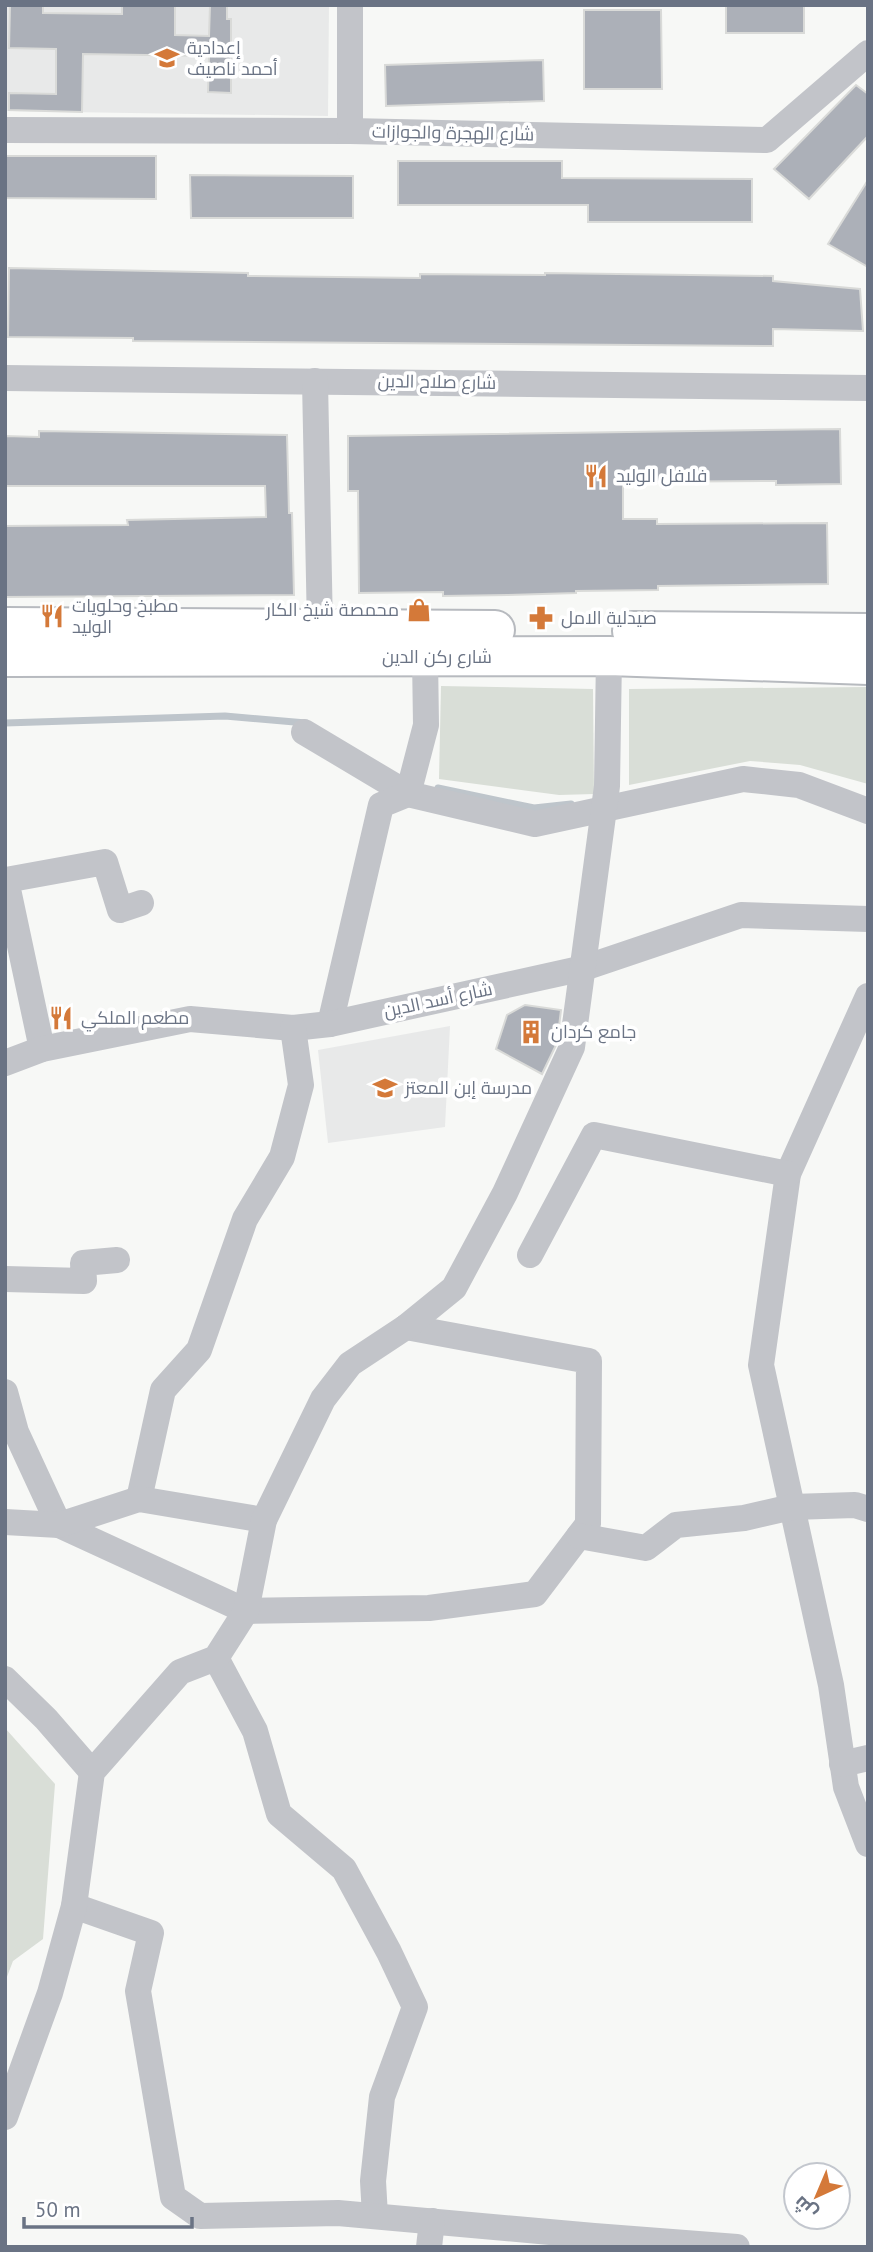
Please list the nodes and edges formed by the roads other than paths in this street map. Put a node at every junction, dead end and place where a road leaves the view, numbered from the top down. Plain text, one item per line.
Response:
1 (350, 5) edge
2 (868, 53) edge
3 (5, 131) edge
4 (350, 131) junction
5 (5, 378) edge
6 (315, 381) junction
7 (868, 388) edge
8 (868, 624) edge
9 (5, 627) edge
10 (320, 629) junction
11 (867, 633) edge
12 (609, 656) junction
13 (5, 657) edge
14 (425, 657) junction
15 (868, 665) edge
16 (304, 733) dead end
17 (412, 783) junction
18 (603, 810) junction
19 (868, 811) edge
20 (141, 903) dead end
21 (868, 919) edge
22 (584, 968) junction
23 (868, 996) edge
24 (330, 1024) junction
25 (293, 1028) junction
26 (42, 1049) junction
27 (5, 1063) edge
28 (788, 1174) junction
29 (530, 1255) dead end
30 (117, 1260) dead end
31 (5, 1279) edge
32 (406, 1327) junction
33 (5, 1392) edge
34 (139, 1499) junction
35 (792, 1507) junction
36 (868, 1509) edge
37 (264, 1520) junction
38 (5, 1522) edge
39 (59, 1525) junction
40 (579, 1536) junction
41 (246, 1611) junction
42 (216, 1658) junction
43 (5, 1679) edge
44 (855, 1761) edge
45 (92, 1772) junction
46 (868, 1844) edge
47 (74, 1906) junction
48 (5, 2117) edge
49 (375, 2216) junction
50 (430, 2234) edge
51 (737, 2247) edge

1 - 4 street
2 - 4 street, شارع الهجرة والجوازات
3 - 4 street, شارع الهجرة والجوازات
5 - 6 street, شارع صلاح الدين
6 - 7 street, شارع صلاح الدين
6 - 10 street
8 - 11 street
9 - 10 main road, شارع ركن الدين
10 - 11 main road, شارع ركن الدين
12 - 14 main road, شارع ركن الدين
12 - 15 main road, شارع ركن الدين
12 - 18 street
13 - 14 main road, شارع ركن الدين
14 - 17 street
16 - 17 street
17 - 18 street
17 - 24 street
18 - 19 street
18 - 22 street
20 - 26 street
21 - 22 street, شارع أسد الدين
22 - 24 street, شارع أسد الدين
22 - 32 street
23 - 28 street
24 - 25 street, شارع أسد الدين
25 - 26 street, شارع أسد الدين
25 - 34 street
26 - 27 street, شارع أسد الدين
28 - 29 street
28 - 35 street
30 - 31 street
32 - 37 street
32 - 40 street
33 - 39 street
34 - 37 street
34 - 39 street
35 - 36 street
35 - 40 street
35 - 44 street
37 - 41 street
38 - 39 street
39 - 41 street
40 - 41 street
41 - 42 street
42 - 45 street
42 - 49 street
43 - 45 street
44 - 46 street
45 - 47 street
47 - 48 street
47 - 49 street
49 - 50 street
50 - 51 street

